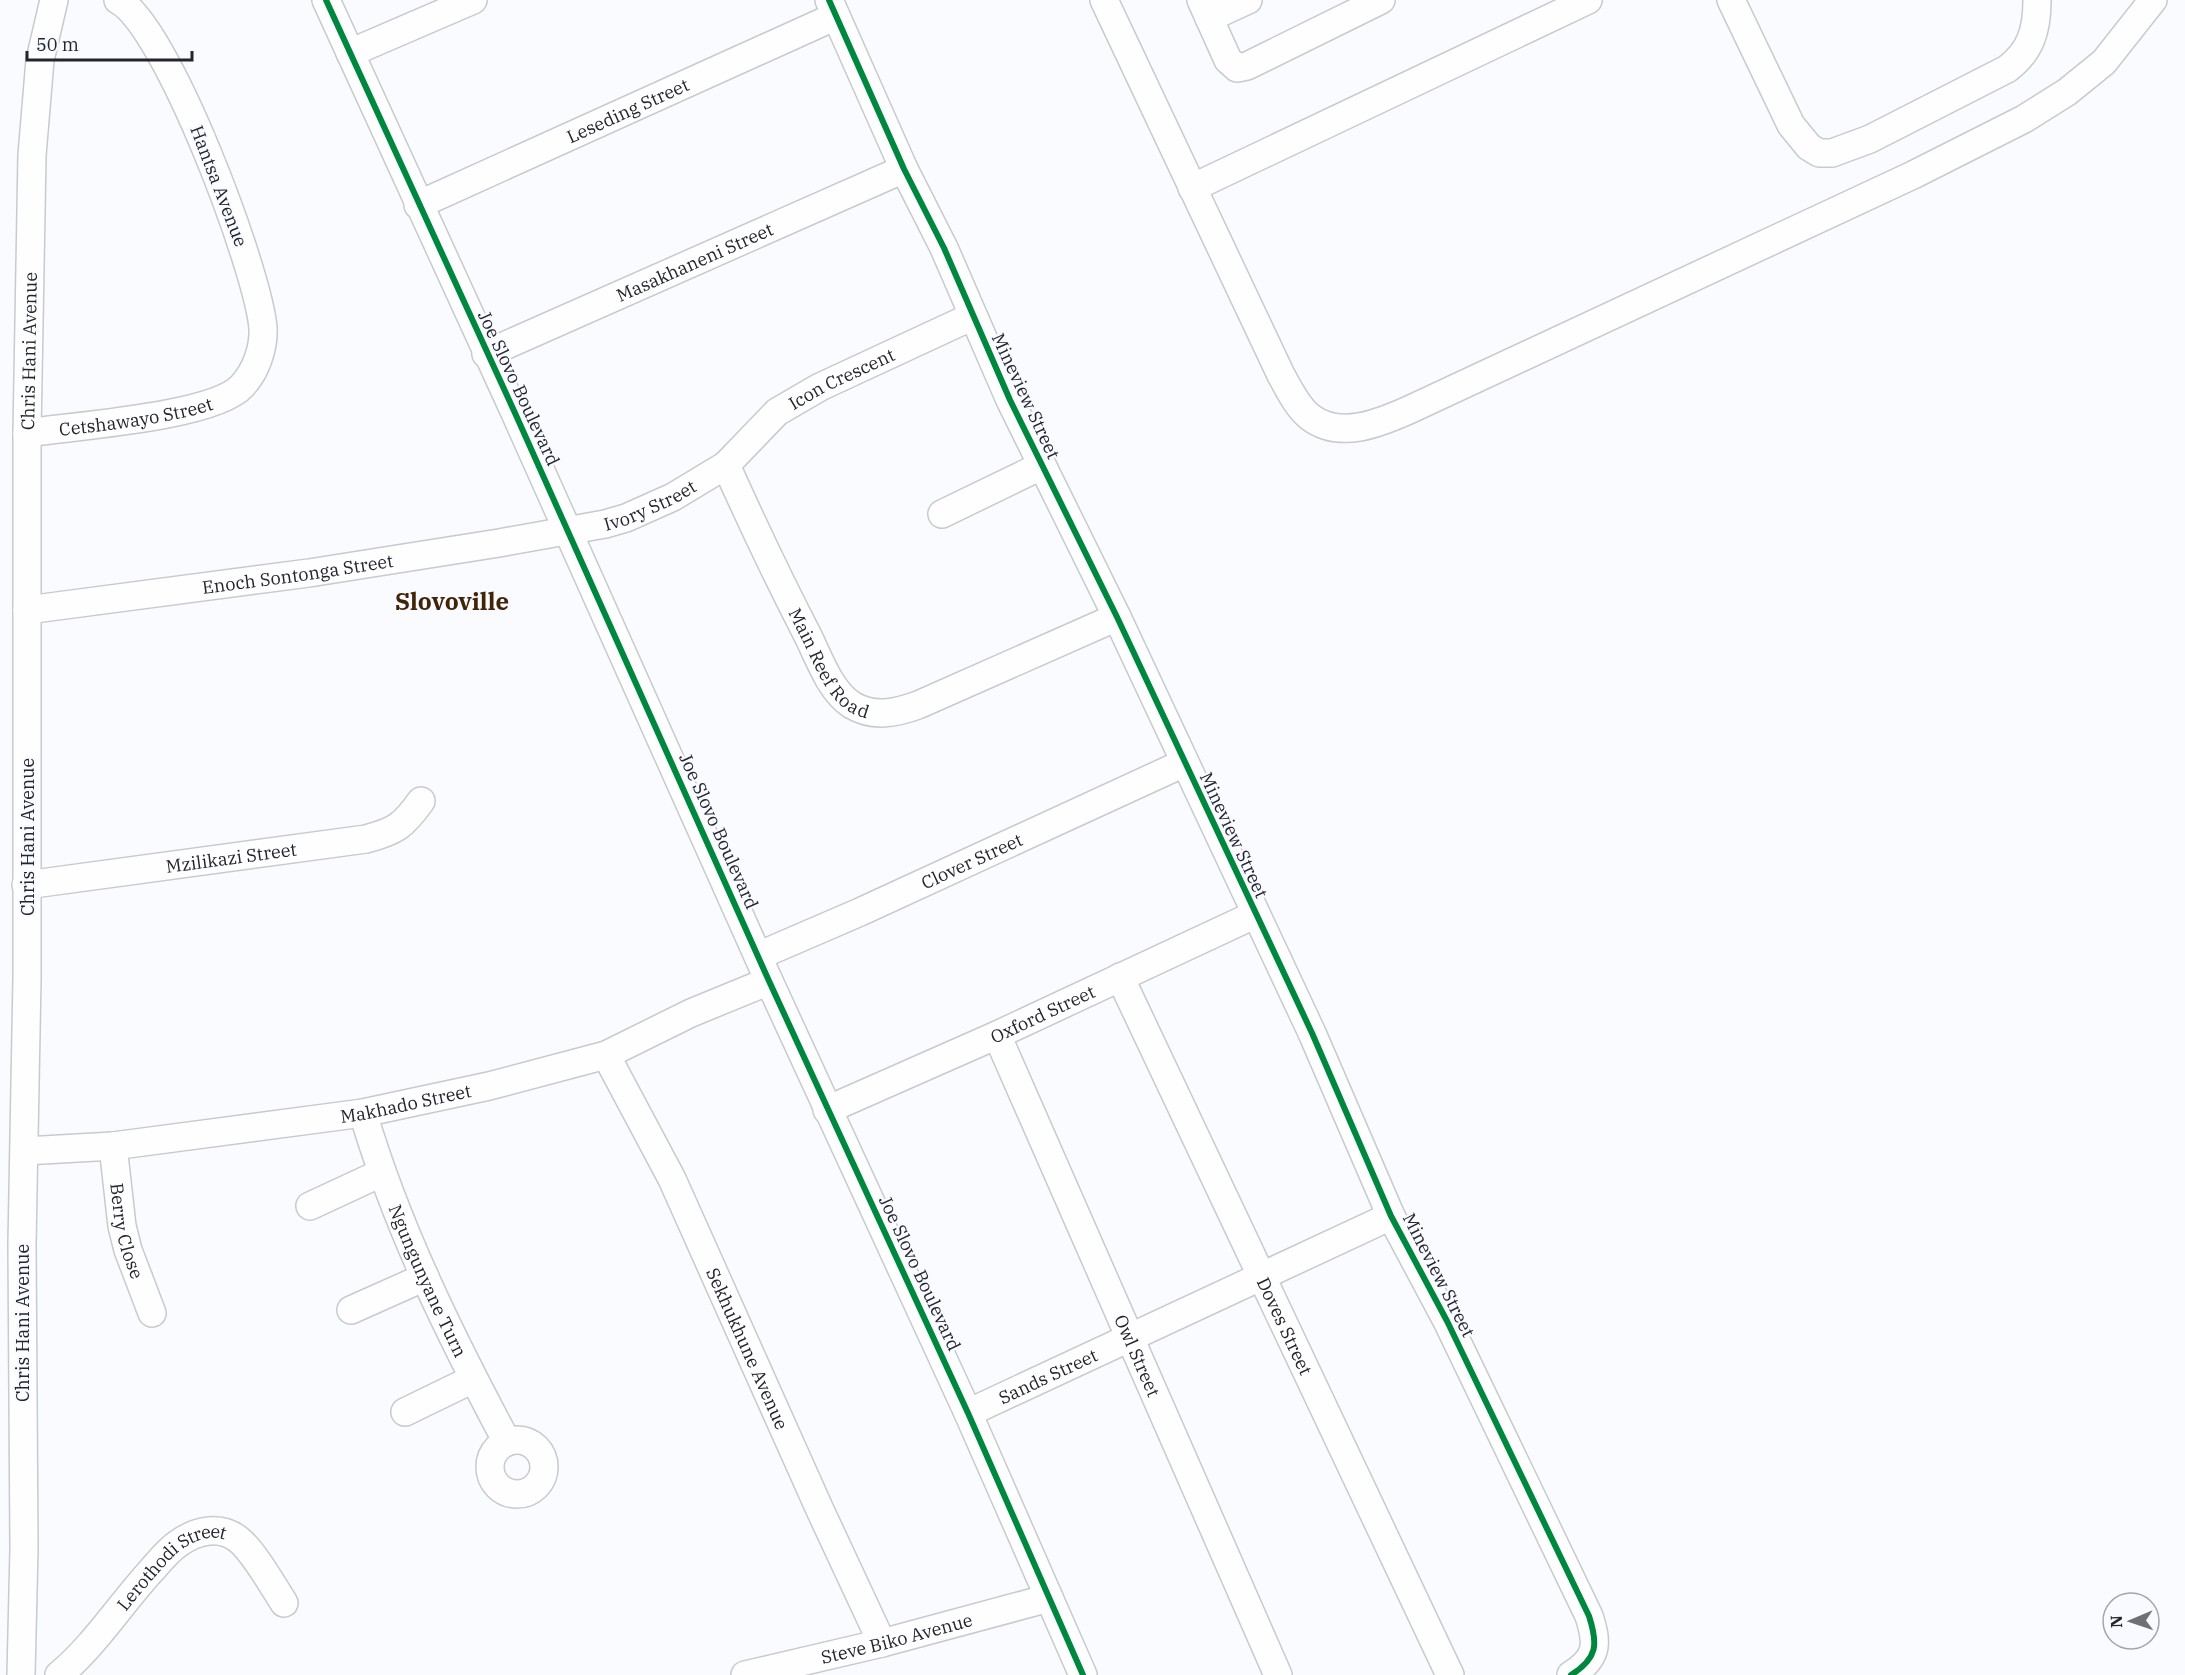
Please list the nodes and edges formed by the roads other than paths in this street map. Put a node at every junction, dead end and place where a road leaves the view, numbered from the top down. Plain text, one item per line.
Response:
1 (54, 0) edge
2 (118, 0) edge
3 (326, 0) edge
4 (473, 0) edge
5 (1104, 0) edge
6 (1248, 0) edge
7 (1381, 0) edge
8 (1588, 0) edge
9 (1731, 0) edge
10 (2037, 0) edge
11 (2153, 0) edge
12 (833, 8) edge
13 (1205, 9) edge
14 (350, 53) junction
15 (904, 169) junction
16 (1192, 188) junction
17 (418, 205) junction
18 (973, 316) junction
19 (486, 354) junction
20 (241, 388) joint
21 (27, 433) junction
22 (726, 465) junction
23 (1041, 466) junction
24 (942, 514) dead end
25 (567, 531) junction
26 (27, 610) junction
27 (1117, 617) junction
28 (1184, 763) junction
29 (421, 801) dead end
30 (26, 885) junction
31 (1254, 915) junction
32 (758, 956) junction
33 (1119, 977) junction
34 (769, 981) junction
35 (997, 1035) junction
36 (606, 1055) junction
37 (827, 1110) junction
38 (363, 1113) junction
39 (113, 1146) junction
40 (25, 1151) junction
41 (381, 1173) junction
42 (310, 1206) dead end
43 (1391, 1216) junction
44 (1261, 1276) junction
45 (425, 1277) junction
46 (351, 1310) dead end
47 (152, 1313) dead end
48 (1130, 1337) junction
49 (473, 1379) junction
50 (405, 1412) dead end
51 (968, 1413) junction
52 (507, 1442) dead end
53 (1049, 1598) junction
54 (284, 1603) dead end
55 (882, 1643) junction
56 (21, 1675) edge
57 (59, 1675) edge
58 (745, 1675) edge
59 (1083, 1675) edge
60 (1278, 1675) edge
61 (1450, 1675) edge
62 (1571, 1675) edge

1 - 21 street, Chris Hani Avenue
2 - 20 street, Hantsa Avenue
3 - 14 street, Joe Slovo Boulevard
4 - 14 street
5 - 16 street
6 - 13 street
7 - 13 street
8 - 16 street
9 - 10 street
11 - 16 street
12 - 15 street, Mineview Street
12 - 17 street, Leseding Street
14 - 17 street, Joe Slovo Boulevard
15 - 18 street, Mineview Street
15 - 19 street, Masakhaneni Street
17 - 19 street, Joe Slovo Boulevard
18 - 22 street, Icon Crescent
18 - 23 street, Mineview Street
19 - 25 street, Joe Slovo Boulevard
20 - 21 street, Cetshawayo Street
21 - 26 street, Chris Hani Avenue
22 - 25 street, Ivory Street
22 - 27 street, Main Reef Road
23 - 24 street
23 - 27 street, Mineview Street
25 - 26 street, Enoch Sontonga Street
25 - 32 street, Joe Slovo Boulevard
26 - 30 street, Chris Hani Avenue
27 - 28 street, Mineview Street
28 - 31 street, Mineview Street
28 - 32 street, Clover Street
29 - 30 street, Mzilikazi Street
30 - 40 street, Chris Hani Avenue
31 - 33 street, Oxford Street
31 - 43 street, Mineview Street
32 - 34 street, Joe Slovo Boulevard
33 - 35 street, Oxford Street
33 - 44 street, Doves Street
34 - 36 street, Makhado Street
34 - 37 street, Joe Slovo Boulevard
35 - 37 street, Oxford Street
35 - 48 street, Owl Street
36 - 38 street, Makhado Street
36 - 55 street, Sekhukhune Avenue
37 - 51 street, Joe Slovo Boulevard
38 - 39 street, Makhado Street
38 - 41 street, Ngungunyane Turn
39 - 40 street, Makhado Street
39 - 47 street, Berry Close
40 - 56 street, Chris Hani Avenue
41 - 42 street
41 - 45 street, Ngungunyane Turn
43 - 44 street, Sands Street
43 - 62 street, Mineview Street
44 - 48 street, Sands Street
44 - 61 street, Doves Street
45 - 46 street
45 - 49 street, Ngungunyane Turn
48 - 51 street, Sands Street
48 - 60 street, Owl Street
49 - 50 street
49 - 52 street, Ngungunyane Turn
51 - 53 street, Joe Slovo Boulevard
53 - 55 street, Steve Biko Avenue
53 - 59 street, Joe Slovo Boulevard
54 - 57 street, Lerothodi Street
55 - 58 street, Steve Biko Avenue

